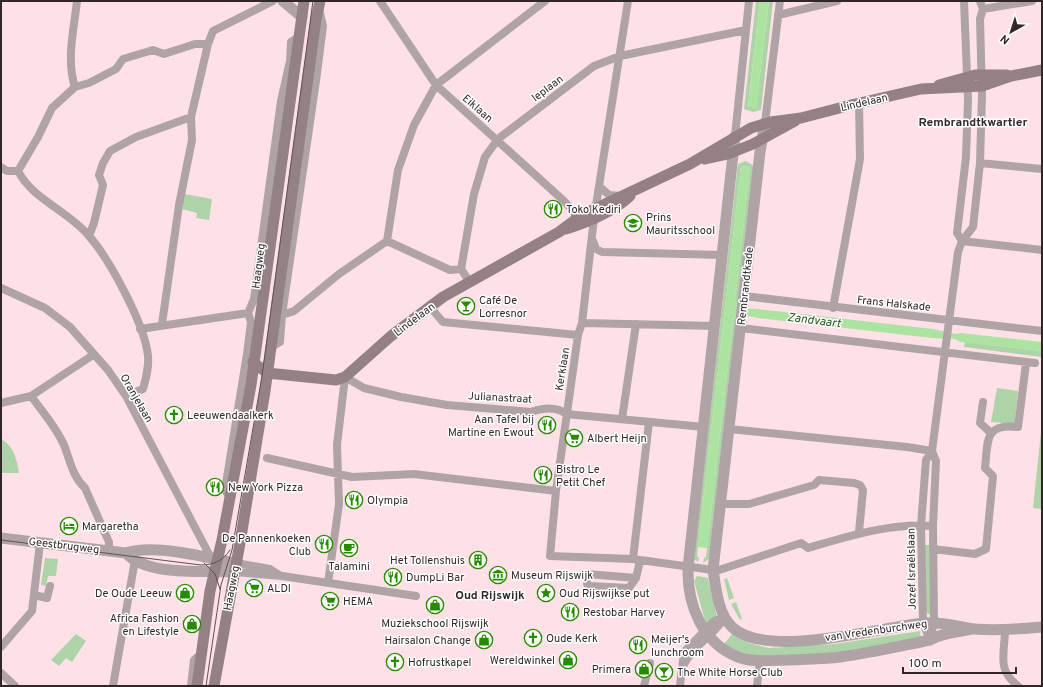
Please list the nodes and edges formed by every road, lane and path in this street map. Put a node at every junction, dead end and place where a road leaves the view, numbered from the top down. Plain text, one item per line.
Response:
1 (77, 1) edge
2 (273, 1) edge
3 (301, 1) edge
4 (304, 1) edge
5 (380, 1) edge
6 (545, 1) edge
7 (628, 1) edge
8 (749, 1) edge
9 (780, 1) edge
10 (837, 1) edge
11 (964, 1) edge
12 (1032, 1) edge
13 (285, 3) edge
14 (320, 4) edge
15 (981, 5) edge
16 (778, 15) junction
17 (302, 17) junction
18 (746, 30) junction
19 (299, 37) junction
20 (208, 44) junction
21 (620, 56) junction
22 (1042, 70) edge
23 (981, 74) junction
24 (967, 76) junction
25 (1011, 76) junction
26 (436, 86) junction
27 (982, 86) junction
28 (74, 87) junction
29 (927, 88) junction
30 (968, 88) junction
31 (859, 107) junction
32 (191, 117) junction
33 (801, 118) junction
34 (765, 123) junction
35 (735, 136) junction
36 (498, 139) junction
37 (761, 140) junction
38 (734, 152) junction
39 (980, 163) junction
40 (690, 164) junction
41 (1, 167) edge
42 (1042, 169) edge
43 (18, 171) junction
44 (600, 187) junction
45 (635, 191) junction
46 (621, 196) junction
47 (595, 213) junction
48 (576, 218) junction
49 (559, 232) junction
50 (89, 236) junction
51 (593, 240) junction
52 (387, 241) junction
53 (962, 241) junction
54 (1042, 250) edge
55 (723, 255) junction
56 (461, 269) junction
57 (469, 281) junction
58 (1, 288) edge
59 (744, 296) junction
60 (430, 307) junction
61 (833, 308) junction
62 (248, 313) junction
63 (282, 315) junction
64 (948, 322) junction
65 (582, 323) junction
66 (162, 324) junction
67 (636, 324) junction
68 (715, 326) junction
69 (741, 328) junction
70 (140, 329) junction
71 (1042, 331) edge
72 (578, 335) junction
73 (271, 347) junction
74 (944, 347) junction
75 (93, 355) junction
76 (253, 362) junction
77 (1026, 363) junction
78 (1035, 363) dead end
79 (267, 373) junction
80 (345, 377) junction
81 (251, 385) junction
82 (31, 396) junction
83 (126, 396) junction
84 (983, 402) dead end
85 (1, 403) edge
86 (566, 414) junction
87 (622, 419) junction
88 (649, 422) junction
89 (704, 427) junction
90 (729, 429) junction
91 (991, 432) junction
92 (932, 451) junction
93 (266, 458) dead end
94 (337, 474) junction
95 (556, 491) junction
96 (230, 498) junction
97 (720, 504) junction
98 (921, 525) junction
99 (933, 526) junction
100 (860, 532) junction
101 (1, 538) edge
102 (40, 543) junction
103 (109, 550) junction
104 (933, 550) junction
105 (126, 553) junction
106 (214, 559) junction
107 (136, 560) junction
108 (636, 560) junction
109 (235, 567) junction
110 (688, 568) junction
111 (713, 570) junction
112 (215, 571) junction
113 (636, 578) junction
114 (328, 583) junction
115 (50, 586) dead end
116 (34, 595) junction
117 (416, 596) dead end
118 (725, 617) junction
119 (928, 622) junction
120 (1042, 627) edge
121 (974, 629) junction
122 (1005, 629) junction
123 (706, 633) junction
124 (930, 640) junction
125 (1, 647) edge
126 (201, 654) junction
127 (760, 661) junction
128 (650, 663) dead end
129 (1, 673) edge
130 (15, 686) edge
131 (114, 686) edge
132 (190, 686) edge
133 (197, 686) edge
134 (214, 686) edge
135 (644, 686) edge
136 (680, 686) edge
137 (757, 686) edge
138 (1018, 686) edge

1 - 28 street
2 - 20 street
3 - 13 street
4 - 17 main road, Haagweg
5 - 26 street, Eiklaan
6 - 26 street
7 - 21 street, Kerklaan
8 - 18 street
9 - 16 street, Rembrandtkade
10 - 16 street
11 - 24 street, Jozef Israëlslaan
12 - 15 street
13 - 17 street
14 - 63 street, Haagweg
14 - 73 main road, Haagweg
15 - 23 street, Jozef Israëlslaan
16 - 34 street, Rembrandtkade
17 - 19 main road, Haagweg
18 - 21 street, Ieplaan
18 - 35 street
19 - 62 street, Haagweg
19 - 76 main road, Haagweg
20 - 28 street
20 - 32 street
21 - 36 street, Ieplaan
21 - 44 street, Kerklaan
22 - 25 main road, Lindelaan
23 - 24 main road, Lindelaan
23 - 25 main road, Lindelaan
23 - 27 street, Jozef Israëlslaan
24 - 29 main road, Lindelaan
24 - 30 street, Jozef Israëlslaan
25 - 27 main road, Lindelaan
26 - 36 street, Eiklaan
26 - 52 street
27 - 30 main road, Lindelaan
27 - 39 street, Jozef Israëlslaan
28 - 43 street
29 - 30 main road, Lindelaan
29 - 31 main road, Lindelaan
30 - 53 street, Jozef Israëlslaan
31 - 33 main road, Lindelaan
31 - 61 street
32 - 50 street
32 - 66 street
33 - 34 main road, Lindelaan
33 - 37 main road, Lindelaan
34 - 35 main road, Lindelaan
34 - 37 street, Rembrandtkade
35 - 38 street
35 - 40 main road, Lindelaan
36 - 48 street, Eiklaan
36 - 56 street, Ieplaan
37 - 38 main road, Lindelaan
37 - 59 street, Rembrandtkade
38 - 40 main road, Lindelaan
38 - 55 street
39 - 42 street
39 - 53 street, Jozef Israëlslaan
40 - 45 main road, Lindelaan
41 - 43 street
43 - 50 street
44 - 46 street
44 - 47 street, Kerklaan
45 - 46 main road, Lindelaan
45 - 47 main road, Lindelaan
46 - 47 main road, Lindelaan
47 - 48 main road, Lindelaan
47 - 49 main road, Lindelaan
47 - 51 street, Kerklaan
48 - 49 main road, Lindelaan
49 - 57 main road, Lindelaan
50 - 70 street
51 - 55 street
51 - 65 street, Kerklaan
52 - 56 street
52 - 63 street
53 - 54 street
53 - 64 street, Jozef Israëlslaan
55 - 68 street
56 - 57 street
57 - 60 main road, Lindelaan
58 - 75 street, Oranjelaan
59 - 61 street, Frans Halskade
59 - 69 street, Rembrandtkade
60 - 72 street
60 - 80 main road, Lindelaan
61 - 64 street, Frans Halskade
62 - 66 street
62 - 96 street, Haagweg
63 - 73 street, Haagweg
64 - 71 street, Frans Halskade
64 - 74 street, Jozef Israëlslaan
65 - 67 street
65 - 72 street, Kerklaan
66 - 70 street
67 - 68 street
67 - 87 street
68 - 89 street
69 - 74 street
69 - 90 street, Rembrandtkade
70 - 83 street
72 - 86 street, Kerklaan
73 - 79 main road, Haagweg
74 - 77 street
74 - 92 street, Jozef Israëlslaan
75 - 82 street
75 - 83 street, Oranjelaan
76 - 79 main road
76 - 81 main road, Haagweg
77 - 78 street
77 - 91 street
79 - 80 main road
79 - 81 main road
79 - 109 main road, Haagweg
80 - 86 street, Julianastraat
80 - 94 street
81 - 96 main road, Haagweg
82 - 85 street
82 - 103 street
83 - 106 street, Oranjelaan
84 - 91 street
86 - 87 street, Julianastraat
86 - 95 street, Kerklaan
87 - 88 street, Julianastraat
88 - 89 street, Julianastraat
88 - 108 street
89 - 110 street
90 - 92 street
90 - 97 street, Rembrandtkade
91 - 104 street
92 - 98 street, Jozef Israëlslaan
92 - 99 street, Jozef Israëlslaan
93 - 94 street
94 - 95 street
94 - 114 street
95 - 108 street, Kerklaan
96 - 106 main road, Haagweg
97 - 100 street
97 - 111 street, Rembrandtkade
98 - 99 street
98 - 100 street
98 - 119 street, Jozef Israëlslaan
99 - 104 street, Jozef Israëlslaan
100 - 111 street
101 - 102 street, Geestbrugweg
102 - 103 street, Geestbrugweg
102 - 116 street
103 - 105 street, Geestbrugweg
104 - 119 street, Jozef Israëlslaan
105 - 106 street, Geestbrugweg
105 - 107 street, Geestbrugweg
106 - 109 street, Geestbrugweg
106 - 112 main road, Haagweg
107 - 112 street, Geestbrugweg
107 - 131 street
108 - 110 street
108 - 113 street
109 - 112 street, Geestbrugweg
109 - 114 street
109 - 134 main road, Haagweg
110 - 111 street
110 - 123 street
111 - 118 street, Rembrandtkade
112 - 126 main road, Haagweg
113 - 113 street
114 - 117 street
115 - 116 street
116 - 125 street
118 - 119 street, van Vredenburchweg
118 - 123 street
119 - 121 street, van Vredenburchweg
119 - 124 street, Jozef Israëlslaan
120 - 122 street, van Vredenburchweg
121 - 122 street, van Vredenburchweg
121 - 124 street, van Vredenburchweg
122 - 138 street
123 - 127 street, van Vredenburchweg
123 - 136 street
124 - 127 street, van Vredenburchweg
126 - 132 street, Haagweg
126 - 133 main road, Haagweg
127 - 137 street
128 - 135 street
129 - 130 street

